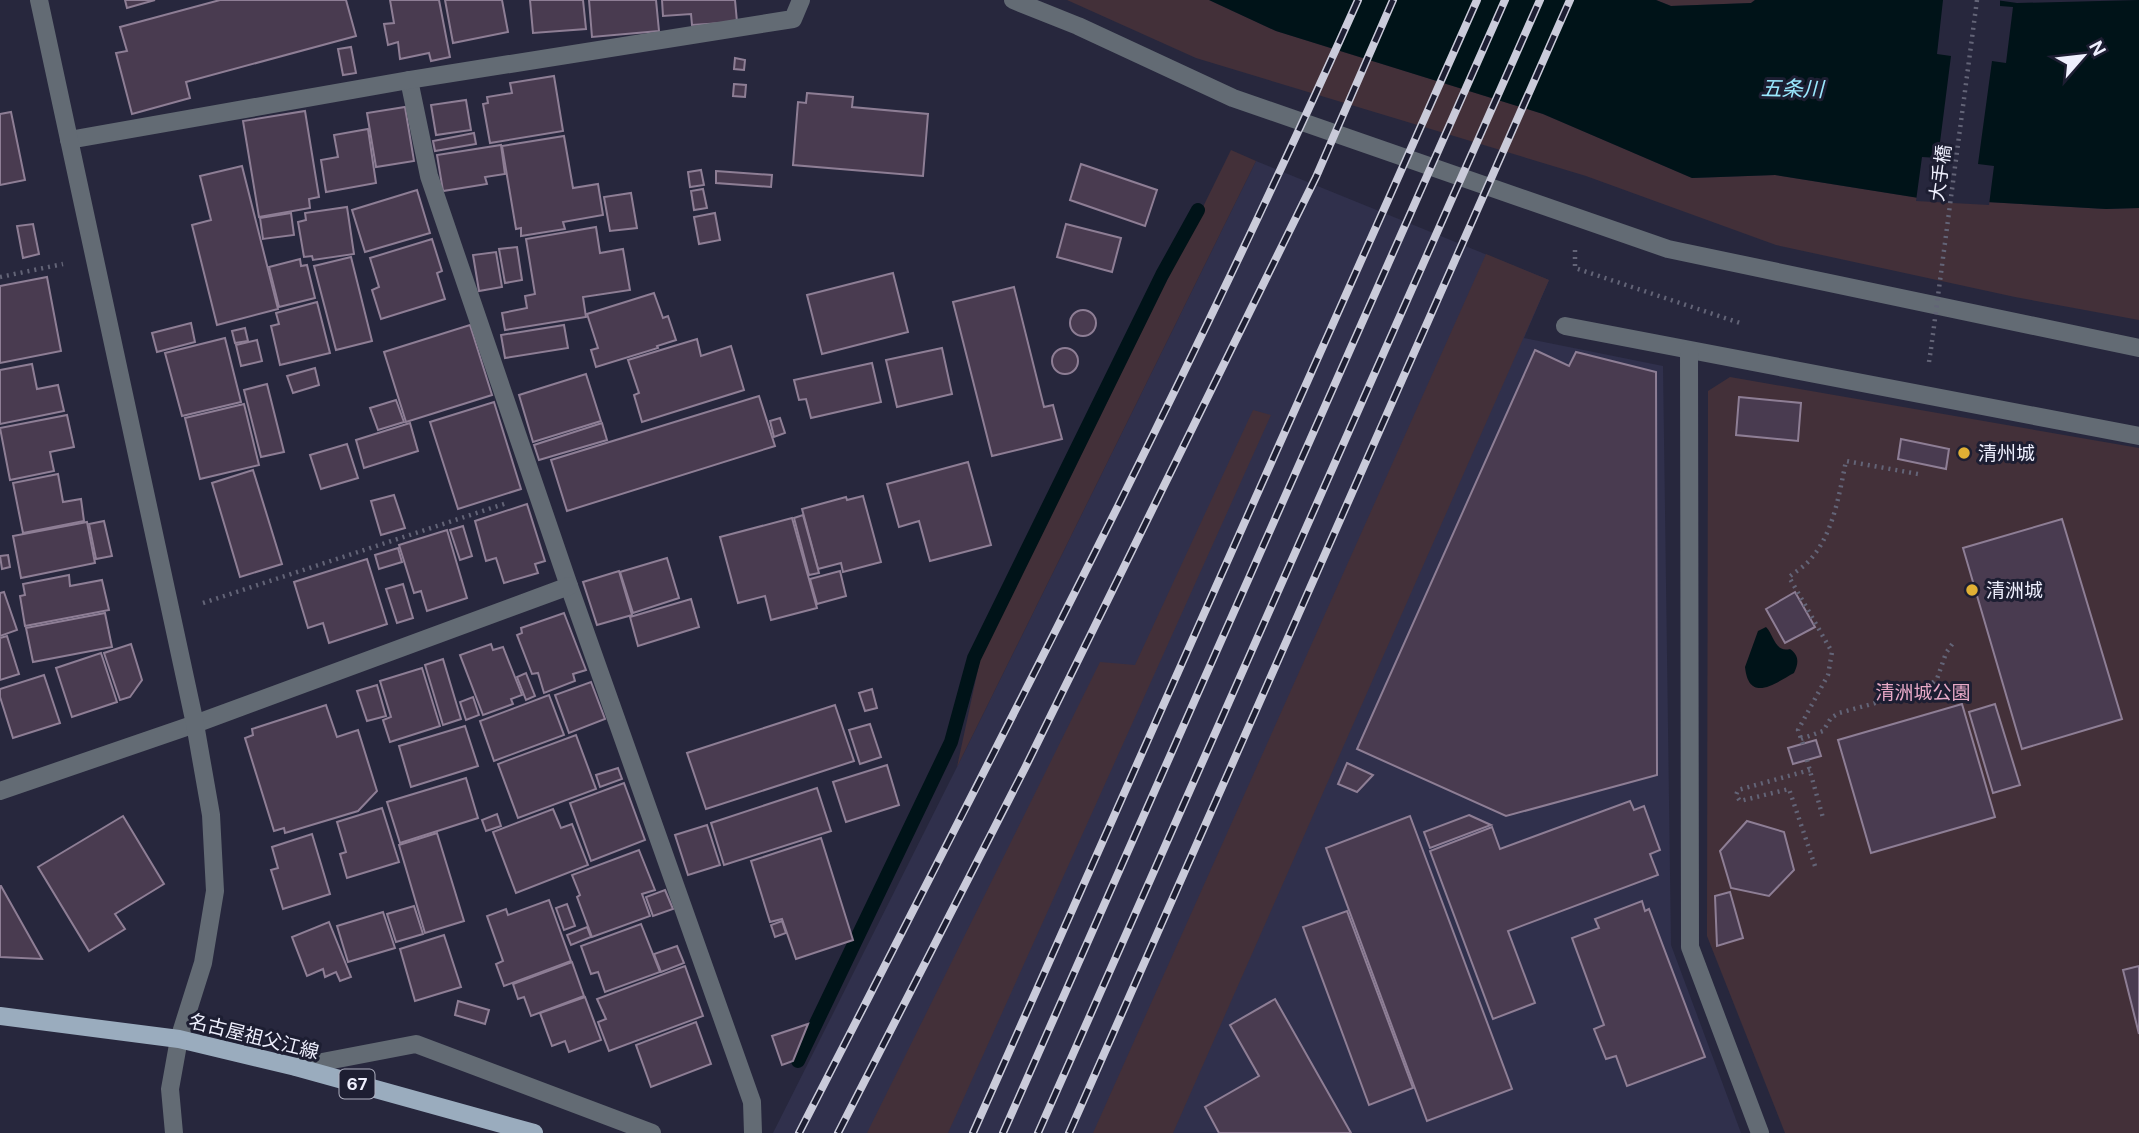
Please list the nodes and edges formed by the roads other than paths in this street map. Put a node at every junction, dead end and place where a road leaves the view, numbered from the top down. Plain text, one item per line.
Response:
1 (39, 0) edge
2 (801, 0) edge
3 (1013, 0) edge
4 (409, 80) junction
5 (69, 140) junction
6 (1565, 326) dead end
7 (2139, 348) edge
8 (1689, 351) junction
9 (2139, 436) edge
10 (569, 586) junction
11 (195, 724) junction
12 (0, 791) edge
13 (0, 1016) edge
14 (179, 1039) junction
15 (296, 1067) junction
16 (174, 1133) edge
17 (534, 1133) edge
18 (652, 1133) edge
19 (753, 1133) edge
20 (1760, 1133) edge

1 - 5 street
2 - 4 street
3 - 7 street
4 - 5 street
4 - 10 street
5 - 11 street
6 - 8 street
8 - 9 street
8 - 20 street
10 - 11 street
10 - 19 street
11 - 12 street
11 - 14 street
13 - 14 main road, 名古屋祖父江線 / 67
14 - 15 main road, 名古屋祖父江線 / 67
14 - 16 street
15 - 17 main road, 名古屋祖父江線 / 67
15 - 18 street

